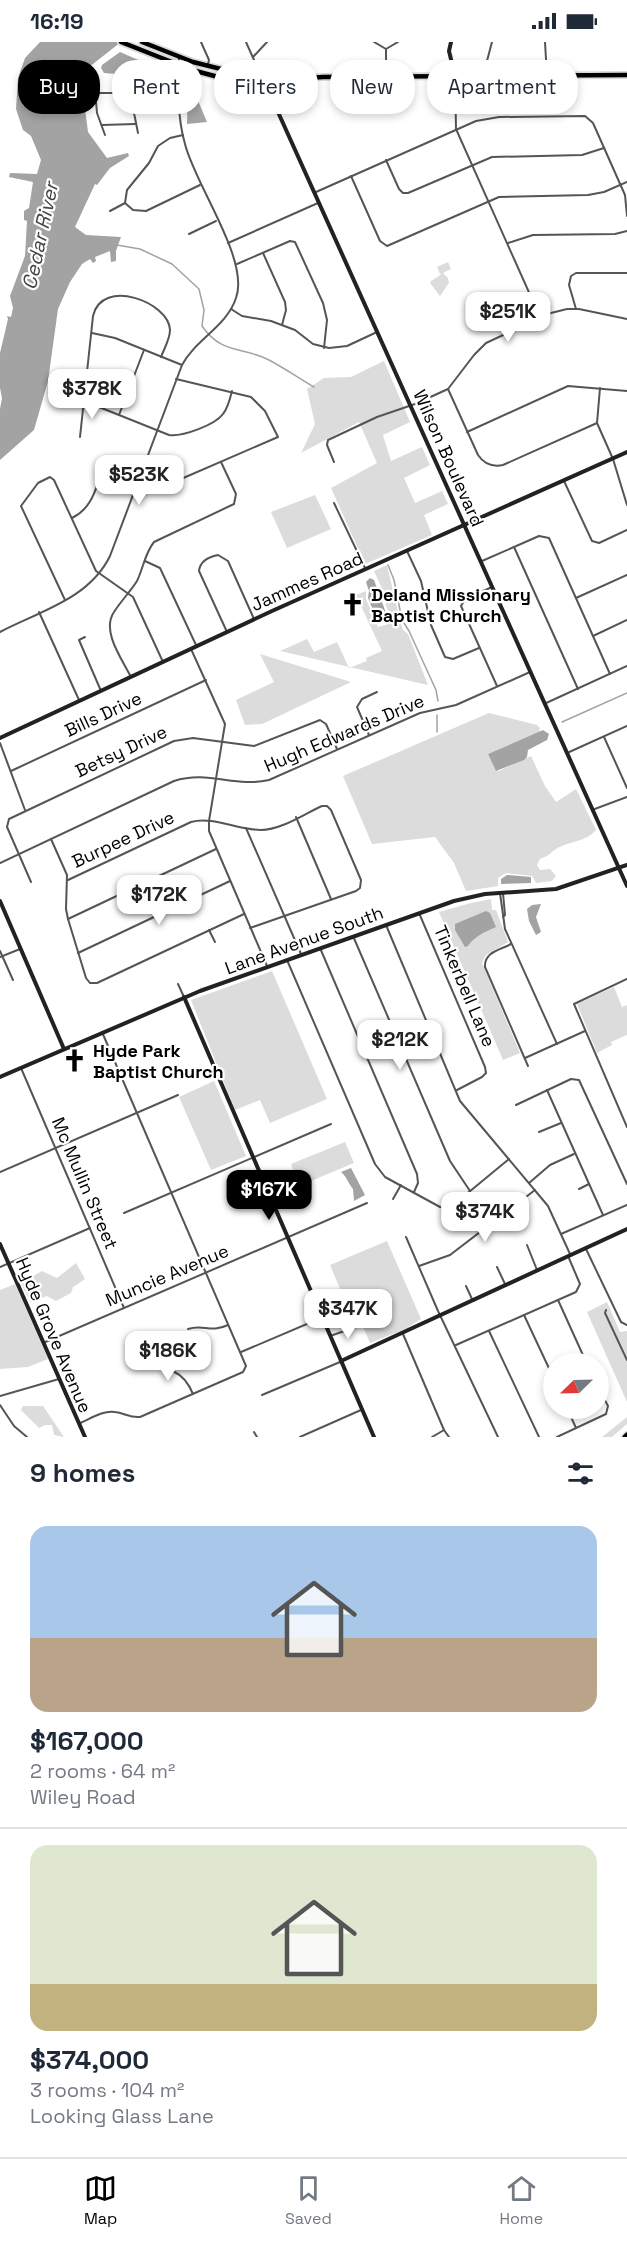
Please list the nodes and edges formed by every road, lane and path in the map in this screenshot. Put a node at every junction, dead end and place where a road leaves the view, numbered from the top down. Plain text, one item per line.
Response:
1 (121, 42) edge
2 (142, 42) edge
3 (201, 42) edge
4 (246, 42) edge
5 (267, 42) edge
6 (374, 42) edge
7 (398, 42) edge
8 (451, 42) edge
9 (492, 42) edge
10 (544, 42) edge
11 (386, 49) junction
12 (179, 57) junction
13 (253, 57) junction
14 (166, 60) edge
15 (179, 60) edge
16 (254, 60) edge
17 (386, 60) edge
18 (451, 60) edge
19 (486, 60) edge
20 (546, 60) edge
21 (208, 67) junction
22 (214, 68) edge
23 (627, 75) edge
24 (578, 76) edge
25 (97, 114) edge
26 (135, 114) edge
27 (182, 114) edge
28 (279, 114) edge
29 (456, 114) edge
30 (136, 124) junction
31 (102, 125) junction
32 (456, 129) junction
33 (138, 133) dead end
34 (105, 135) dead end
35 (183, 135) junction
36 (604, 148) junction
37 (386, 160) junction
38 (472, 164) junction
39 (351, 176) junction
40 (627, 182) edge
41 (201, 185) junction
42 (621, 185) junction
43 (314, 193) junction
44 (489, 201) junction
45 (318, 202) junction
46 (125, 203) junction
47 (110, 211) dead end
48 (627, 216) edge
49 (217, 221) junction
50 (627, 231) edge
51 (189, 234) dead end
52 (228, 243) junction
53 (507, 243) junction
54 (263, 253) junction
55 (237, 264) junction
56 (627, 273) edge
57 (231, 309) junction
58 (576, 309) junction
59 (541, 317) junction
60 (627, 319) edge
61 (282, 325) junction
62 (377, 332) junction
63 (92, 333) junction
64 (324, 348) junction
65 (144, 350) junction
66 (161, 357) junction
67 (182, 365) junction
68 (176, 379) junction
69 (600, 388) junction
70 (448, 389) junction
71 (232, 391) junction
72 (627, 391) edge
73 (84, 401) junction
74 (410, 406) junction
75 (119, 415) junction
76 (597, 423) junction
77 (156, 430) junction
78 (467, 432) junction
79 (80, 437) dead end
80 (627, 452) edge
81 (612, 459) junction
82 (221, 462) junction
83 (334, 462) dead end
84 (143, 467) junction
85 (141, 471) junction
86 (564, 481) junction
87 (334, 503) dead end
88 (627, 505) edge
89 (72, 518) junction
90 (464, 525) junction
91 (627, 530) edge
92 (514, 547) junction
93 (407, 551) junction
94 (145, 561) junction
95 (481, 562) junction
96 (365, 570) junction
97 (100, 574) junction
98 (627, 575) edge
99 (492, 586) junction
100 (128, 594) junction
101 (576, 598) junction
102 (65, 600) junction
103 (39, 612) junction
104 (254, 619) junction
105 (627, 620) edge
106 (0, 632) edge
107 (227, 632) junction
108 (593, 636) junction
109 (86, 637) dead end
110 (194, 647) junction
111 (479, 648) junction
112 (163, 662) junction
113 (627, 666) edge
114 (530, 672) junction
115 (610, 674) junction
116 (131, 677) junction
117 (206, 680) junction
118 (497, 687) junction
119 (578, 688) junction
120 (101, 691) junction
121 (377, 692) dead end
122 (79, 701) junction
123 (544, 704) junction
124 (627, 726) edge
125 (369, 736) junction
126 (604, 737) junction
127 (0, 738) edge
128 (0, 742) edge
129 (223, 742) junction
130 (337, 750) junction
131 (567, 753) junction
132 (11, 771) junction
133 (216, 778) junction
134 (627, 789) edge
135 (627, 797) edge
136 (592, 810) junction
137 (26, 811) junction
138 (296, 817) junction
139 (209, 821) junction
140 (246, 828) junction
141 (51, 839) junction
142 (216, 849) junction
143 (19, 854) junction
144 (0, 863) edge
145 (627, 865) edge
146 (619, 868) junction
147 (68, 879) junction
148 (230, 881) junction
149 (31, 882) dead end
150 (627, 886) edge
151 (502, 893) junction
152 (331, 899) junction
153 (0, 901) edge
154 (419, 913) junction
155 (244, 914) junction
156 (285, 916) junction
157 (68, 919) junction
158 (386, 924) junction
159 (250, 928) junction
160 (209, 930) junction
161 (353, 936) junction
162 (215, 942) dead end
163 (511, 944) junction
164 (320, 948) junction
165 (21, 949) junction
166 (0, 951) edge
167 (78, 953) junction
168 (301, 954) junction
169 (1, 956) edge
170 (287, 959) junction
171 (267, 966) junction
172 (627, 979) edge
173 (13, 980) dead end
174 (178, 984) dead end
175 (184, 997) junction
176 (585, 1031) junction
177 (102, 1032) junction
178 (556, 1044) junction
179 (64, 1049) junction
180 (525, 1059) junction
181 (528, 1066) dead end
182 (21, 1068) junction
183 (0, 1077) edge
184 (458, 1090) junction
185 (547, 1090) junction
186 (178, 1095) dead end
187 (516, 1105) dead end
188 (137, 1113) junction
189 (561, 1122) junction
190 (331, 1124) dead end
191 (627, 1127) edge
192 (539, 1132) dead end
193 (55, 1148) junction
194 (575, 1154) junction
195 (253, 1157) junction
196 (509, 1160) junction
197 (0, 1172) edge
198 (529, 1183) junction
199 (589, 1184) junction
200 (627, 1184) edge
201 (401, 1185) junction
202 (579, 1189) dead end
203 (535, 1190) junction
204 (470, 1191) junction
205 (172, 1192) junction
206 (414, 1192) junction
207 (393, 1199) dead end
208 (368, 1203) dead end
209 (627, 1204) edge
210 (124, 1213) dead end
211 (603, 1215) junction
212 (90, 1228) junction
213 (627, 1229) edge
214 (561, 1234) junction
215 (288, 1237) junction
216 (406, 1237) dead end
217 (0, 1244) edge
218 (526, 1245) dead end
219 (586, 1248) junction
220 (569, 1256) junction
221 (9, 1263) junction
222 (419, 1266) junction
223 (0, 1267) edge
224 (497, 1267) dead end
225 (537, 1270) junction
226 (206, 1272) junction
227 (505, 1284) junction
228 (466, 1286) dead end
229 (472, 1299) junction
230 (558, 1300) junction
231 (124, 1308) junction
232 (606, 1310) dead end
233 (441, 1314) junction
234 (524, 1315) junction
235 (322, 1317) junction
236 (229, 1324) junction
237 (626, 1325) edge
238 (359, 1326) dead end
239 (188, 1329) dead end
240 (489, 1331) junction
241 (403, 1334) junction
242 (330, 1336) junction
243 (43, 1343) junction
244 (456, 1346) junction
245 (241, 1352) junction
246 (583, 1353) edge
247 (543, 1356) edge
248 (627, 1360) edge
249 (341, 1361) junction
250 (143, 1369) dead end
251 (59, 1379) junction
252 (193, 1394) junction
253 (262, 1395) dead end
254 (0, 1396) edge
255 (0, 1406) edge
256 (362, 1410) junction
257 (572, 1419) edge
258 (597, 1419) edge
259 (78, 1424) junction
260 (576, 1428) junction
261 (444, 1430) junction
262 (254, 1432) dead end
263 (27, 1437) edge
264 (85, 1437) edge
265 (256, 1437) edge
266 (300, 1437) edge
267 (374, 1437) edge
268 (432, 1437) edge
269 (449, 1437) edge
270 (498, 1437) edge
271 (539, 1437) edge
272 (557, 1437) edge

1 - 14 main road
2 - 12 main road
3 - 21 street
4 - 13 street, Wilson Boulevard
5 - 13 street
6 - 11 street
7 - 11 street
8 - 18 street
9 - 19 street
10 - 20 street
11 - 17 street
12 - 15 street
12 - 21 main road
13 - 16 street, Wilson Boulevard
21 - 22 main road
23 - 24 main road
25 - 31 street
26 - 30 street
27 - 35 street
28 - 43 street, Wilson Boulevard
29 - 32 street
30 - 31 street
30 - 33 street
31 - 34 street
32 - 36 street
32 - 37 street
32 - 38 street
35 - 41 street
35 - 46 street
36 - 38 street
36 - 42 street
37 - 38 street
37 - 39 street
38 - 44 street
39 - 43 street
39 - 44 street
40 - 42 street
41 - 46 street
41 - 49 street
42 - 44 street
42 - 48 street
43 - 45 street, Wilson Boulevard
44 - 53 street
45 - 52 street
45 - 62 street, Wilson Boulevard
46 - 47 street
49 - 51 street
49 - 52 street
50 - 53 street
52 - 55 street
53 - 59 street
54 - 55 street
54 - 61 street
54 - 64 street
55 - 57 street
56 - 58 street
57 - 61 street
57 - 67 street
58 - 59 street
58 - 60 street
59 - 70 street
61 - 64 street
62 - 64 street
62 - 74 street, Wilson Boulevard
63 - 65 street
63 - 66 street
63 - 73 street
65 - 66 street
65 - 75 street
66 - 67 street
67 - 68 street
68 - 71 street
68 - 77 street
69 - 72 street
69 - 76 street
69 - 78 street
70 - 74 street
70 - 78 street
71 - 77 street
71 - 82 street
73 - 75 street
73 - 79 street
74 - 83 street
74 - 90 street, Wilson Boulevard
75 - 77 street
76 - 78 street
76 - 81 street
77 - 84 street
80 - 81 street, Jammes Road
81 - 86 street, Jammes Road
81 - 88 street
82 - 85 street
82 - 94 street
84 - 85 street
84 - 89 street
85 - 97 street
86 - 90 street, Jammes Road
86 - 91 street
87 - 96 street
89 - 97 street
89 - 102 street
90 - 93 street, Jammes Road
90 - 95 street, Wilson Boulevard
92 - 95 street
92 - 101 street
92 - 119 street
93 - 96 street, Jammes Road
93 - 111 street
94 - 100 street
94 - 110 street
95 - 99 street, Wilson Boulevard
96 - 104 street, Jammes Road
97 - 100 street
97 - 102 street
98 - 101 street
99 - 111 street
99 - 114 street, Wilson Boulevard
100 - 112 street
100 - 116 street
101 - 108 street
102 - 103 street
103 - 106 street
103 - 122 street
104 - 107 street, Jammes Road
104 - 107 street
105 - 108 street
107 - 110 street, Jammes Road
108 - 115 street
109 - 120 street
110 - 112 street, Jammes Road
110 - 117 street
111 - 118 street
112 - 116 street, Jammes Road
113 - 115 street
114 - 118 street, Hugh Edwards Drive
114 - 123 street, Wilson Boulevard
115 - 119 street
116 - 120 street, Jammes Road
117 - 129 street
117 - 132 street, Bills Drive
118 - 125 street, Hugh Edwards Drive
119 - 123 street
120 - 122 street, Jammes Road
121 - 125 street
122 - 127 street, Jammes Road
123 - 131 street, Wilson Boulevard
124 - 126 street
125 - 130 street, Hugh Edwards Drive
126 - 131 street
126 - 134 street
128 - 132 street
129 - 130 street, Betsy Drive
129 - 133 street
129 - 137 street, Betsy Drive
130 - 133 street, Hugh Edwards Drive
131 - 136 street, Wilson Boulevard
132 - 137 street
133 - 139 street
133 - 141 street, Hugh Edwards Drive
135 - 136 street
136 - 146 street, Wilson Boulevard
137 - 143 street, Betsy Drive
138 - 140 street, Burpee Drive
138 - 152 street
138 - 152 street, Burpee Drive
139 - 140 street, Burpee Drive
139 - 142 street
139 - 147 street, Burpee Drive
140 - 156 street
141 - 143 street, Hugh Edwards Drive
141 - 147 street
142 - 148 street
142 - 157 street
143 - 144 street, Hugh Edwards Drive
143 - 149 street
145 - 146 street, Lane Avenue South
146 - 150 street, Wilson Boulevard
146 - 151 street, Lane Avenue South
147 - 157 street
148 - 155 street
148 - 167 street
151 - 154 street, Lane Avenue South
151 - 163 street
152 - 156 street
153 - 165 street
154 - 158 street, Lane Avenue South
154 - 184 street, Tinkerbell Lane
155 - 159 street
155 - 160 street
156 - 159 street
156 - 168 street
157 - 167 street
158 - 161 street, Lane Avenue South
158 - 184 street
159 - 171 street
160 - 162 street
160 - 167 street
161 - 164 street, Lane Avenue South
161 - 204 street
163 - 178 street
163 - 180 street
164 - 168 street, Lane Avenue South
164 - 206 street
165 - 169 street
165 - 179 street
166 - 169 street
168 - 170 street, Lane Avenue South
169 - 173 street
170 - 171 street, Lane Avenue South
170 - 201 street
171 - 175 street, Lane Avenue South
172 - 176 street
174 - 175 street
175 - 177 street, Lane Avenue South
175 - 195 street
176 - 178 street
176 - 191 street
177 - 179 street, Lane Avenue South
177 - 188 street
178 - 180 street
179 - 182 street, Lane Avenue South
180 - 181 street
182 - 183 street, Lane Avenue South
182 - 193 street, Mc Mullin Street
184 - 196 street
185 - 187 street
185 - 189 street
185 - 200 street
186 - 188 street
188 - 193 street
188 - 205 street
189 - 192 street
189 - 194 street
190 - 195 street
193 - 197 street
193 - 212 street, Mc Mullin Street
194 - 198 street
194 - 199 street
195 - 205 street
195 - 215 street
196 - 198 street
196 - 204 street
198 - 203 street
199 - 202 street
199 - 211 street
201 - 206 street
201 - 207 street
203 - 214 street
203 - 222 street
204 - 206 street
205 - 210 street
205 - 226 street
208 - 215 street, Muncie Avenue
209 - 211 street
211 - 214 street
212 - 221 street
212 - 231 street, Mc Mullin Street
213 - 219 street
214 - 220 street
215 - 226 street, Muncie Avenue
215 - 235 street
216 - 222 street
217 - 221 street, Hyde Grove Avenue
218 - 225 street
219 - 220 street
219 - 237 street
220 - 225 street
220 - 230 street
221 - 223 street
221 - 243 street, Hyde Grove Avenue
222 - 233 street
224 - 227 street
225 - 227 street
226 - 231 street, Muncie Avenue
226 - 236 street
227 - 229 street
228 - 229 street
229 - 233 street
230 - 234 street
230 - 246 street
231 - 243 street, Muncie Avenue
232 - 248 street
233 - 241 street
233 - 244 street
234 - 240 street
234 - 247 street
235 - 242 street
235 - 245 street
236 - 239 street
236 - 245 street
238 - 242 street
240 - 244 street
240 - 271 street
241 - 249 street
241 - 261 street
242 - 249 street
243 - 251 street, Hyde Grove Avenue
244 - 270 street
245 - 252 street
249 - 253 street
249 - 256 street
250 - 252 street
251 - 254 street
251 - 259 street, Hyde Grove Avenue
252 - 259 street
255 - 263 street
256 - 266 street
256 - 267 street
257 - 260 street
258 - 260 street
259 - 264 street, Hyde Grove Avenue
260 - 272 street
261 - 268 street
261 - 269 street
262 - 265 street

